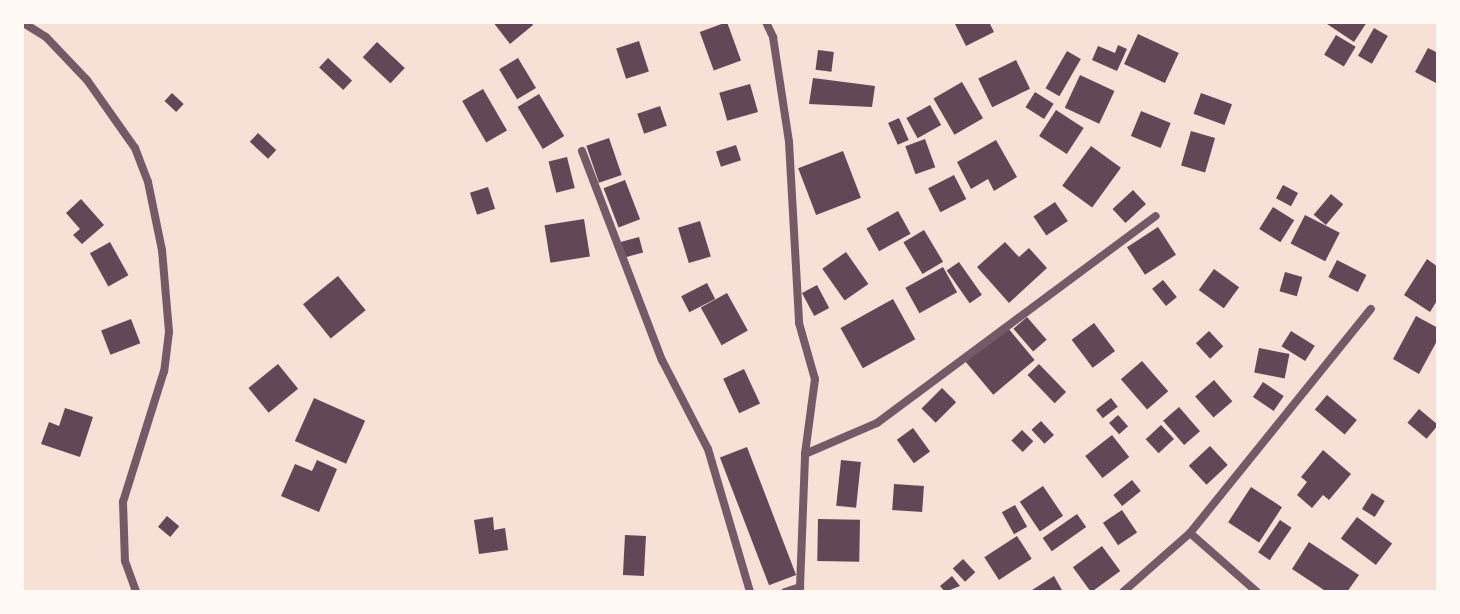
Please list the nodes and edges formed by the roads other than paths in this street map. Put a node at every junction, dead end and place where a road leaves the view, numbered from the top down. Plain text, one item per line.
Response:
1 (22, 22) edge
2 (766, 22) edge
3 (582, 151) dead end
4 (1156, 216) dead end
5 (1371, 309) dead end
6 (805, 454) junction
7 (1190, 533) junction
8 (802, 589) edge
9 (136, 592) edge
10 (750, 592) edge
11 (785, 592) edge
12 (1123, 592) edge
13 (1257, 592) edge

1 - 9 street
2 - 6 street
3 - 10 street
4 - 6 street
5 - 7 street
6 - 8 street
7 - 12 street
7 - 13 street
8 - 11 street

